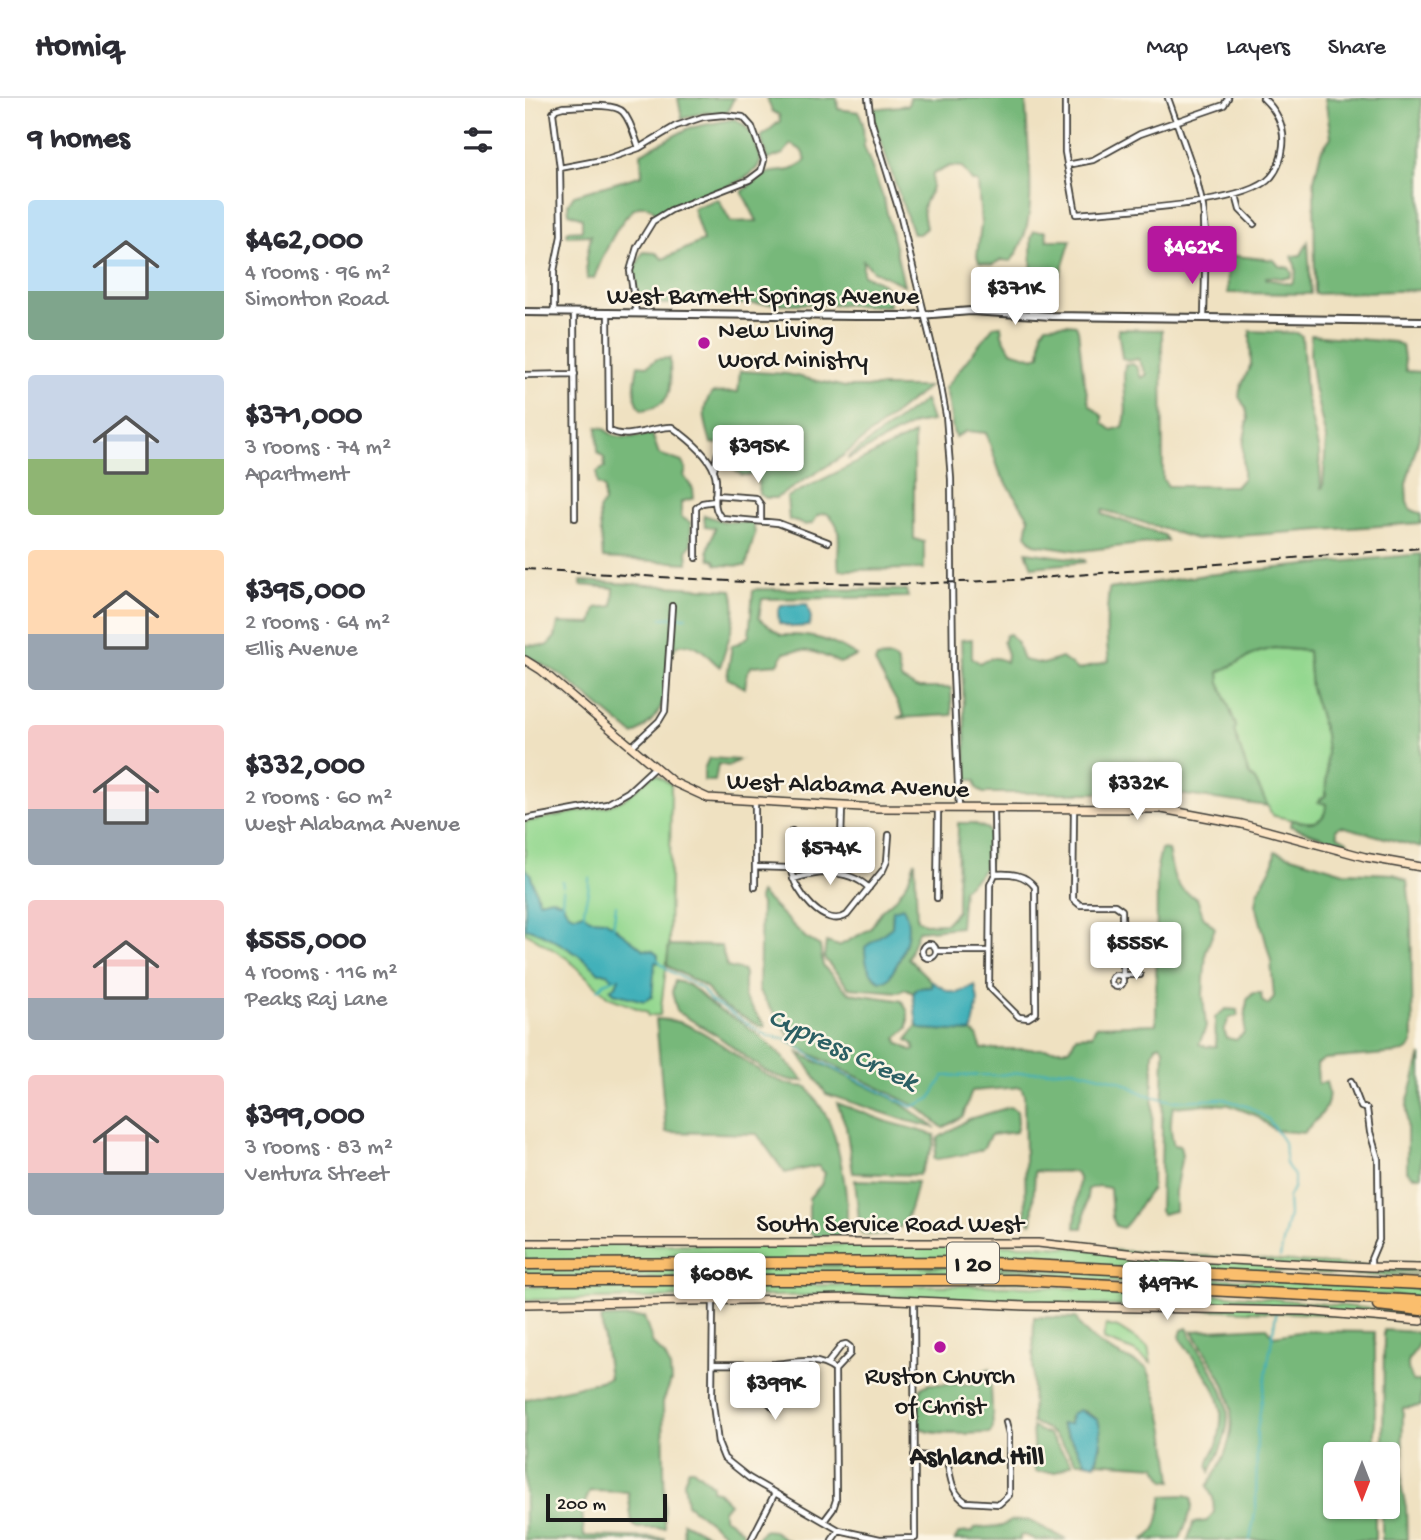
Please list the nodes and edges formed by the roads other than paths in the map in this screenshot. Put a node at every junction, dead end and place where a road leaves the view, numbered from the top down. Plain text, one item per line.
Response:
1 (868, 98) edge
2 (1065, 98) edge
3 (1168, 98) edge
4 (1228, 98) edge
5 (1263, 98) edge
6 (1176, 121) junction
7 (639, 148) junction
8 (1067, 165) junction
9 (560, 168) junction
10 (1236, 195) junction
11 (1202, 201) junction
12 (1254, 224) dead end
13 (525, 312) edge
14 (554, 312) junction
15 (574, 312) junction
16 (608, 313) junction
17 (636, 313) junction
18 (923, 315) junction
19 (1204, 318) junction
20 (1421, 321) edge
21 (575, 374) junction
22 (525, 375) edge
23 (750, 452) dead end
24 (714, 470) junction
25 (715, 498) junction
26 (575, 518) dead end
27 (761, 520) junction
28 (828, 542) dead end
29 (696, 558) dead end
30 (672, 606) dead end
31 (525, 660) edge
32 (631, 747) junction
33 (655, 767) junction
34 (755, 802) junction
35 (842, 807) junction
36 (938, 808) junction
37 (958, 808) junction
38 (994, 808) junction
39 (1075, 808) junction
40 (525, 819) edge
41 (792, 831) dead end
42 (889, 835) dead end
43 (755, 867) junction
44 (1421, 867) edge
45 (790, 868) junction
46 (995, 873) junction
47 (840, 874) junction
48 (793, 879) junction
49 (755, 887) dead end
50 (869, 888) junction
51 (937, 898) dead end
52 (936, 951) dead end
53 (989, 951) junction
54 (1140, 975) dead end
55 (1351, 1081) dead end
56 (525, 1243) edge
57 (525, 1264) edge
58 (1371, 1267) junction
59 (1421, 1268) edge
60 (1421, 1278) edge
61 (525, 1280) edge
62 (1328, 1280) junction
63 (1421, 1284) edge
64 (1312, 1296) junction
65 (713, 1300) junction
66 (914, 1300) junction
67 (1421, 1301) edge
68 (525, 1304) edge
69 (1421, 1310) edge
70 (1421, 1321) edge
71 (713, 1364) junction
72 (775, 1364) junction
73 (827, 1364) junction
74 (835, 1370) junction
75 (775, 1399) dead end
76 (1006, 1422) dead end
77 (914, 1455) junction
78 (775, 1493) junction
79 (824, 1521) junction
80 (839, 1530) junction
81 (915, 1539) edge
82 (751, 1540) edge
83 (832, 1540) edge

1 - 18 street
2 - 8 street
3 - 6 street
4 - 6 street
5 - 10 street
6 - 8 street
6 - 11 street
7 - 9 street
7 - 9 street
7 - 17 street
8 - 11 street
9 - 14 street
10 - 11 street
10 - 12 street
11 - 19 street
13 - 14 street, West Barnett Springs Avenue
14 - 15 street, West Barnett Springs Avenue
15 - 16 street, West Barnett Springs Avenue
15 - 21 street
16 - 17 street, West Barnett Springs Avenue
16 - 24 street
17 - 18 street, West Barnett Springs Avenue
18 - 19 street, West Barnett Springs Avenue
18 - 37 street
19 - 20 street, West Barnett Springs Avenue
21 - 22 street
21 - 26 street
23 - 24 street
24 - 25 street
25 - 27 street
25 - 27 street
25 - 29 street
27 - 28 street
30 - 32 street
31 - 32 main road, West Alabama Avenue
32 - 33 main road, West Alabama Avenue
33 - 34 main road, West Alabama Avenue
33 - 40 street
34 - 35 main road, West Alabama Avenue
34 - 43 street
35 - 36 main road, West Alabama Avenue
35 - 47 street
36 - 37 main road, West Alabama Avenue
36 - 51 street
37 - 38 main road, West Alabama Avenue
38 - 39 main road, West Alabama Avenue
38 - 46 street
39 - 44 main road, West Alabama Avenue
39 - 54 street
41 - 45 street
42 - 50 street
43 - 45 street
43 - 49 street
45 - 48 street
46 - 53 street
46 - 53 street
47 - 48 street
47 - 50 street
48 - 50 street
52 - 53 street
55 - 58 street
56 - 58 main road, South Service Road West
57 - 62 highway, I 20
58 - 59 main road, South Service Road West
60 - 62 highway
61 - 64 highway, I 20
62 - 63 highway, I 20
64 - 67 highway, I 20
64 - 69 highway
65 - 66 main road
65 - 68 main road
65 - 71 street
66 - 70 main road
66 - 77 street
71 - 72 street
71 - 78 street
72 - 73 street
72 - 75 street
73 - 74 street
73 - 74 street
74 - 79 street
76 - 77 street
77 - 81 street
78 - 79 street
78 - 82 street
79 - 80 street
80 - 81 street
80 - 83 street

